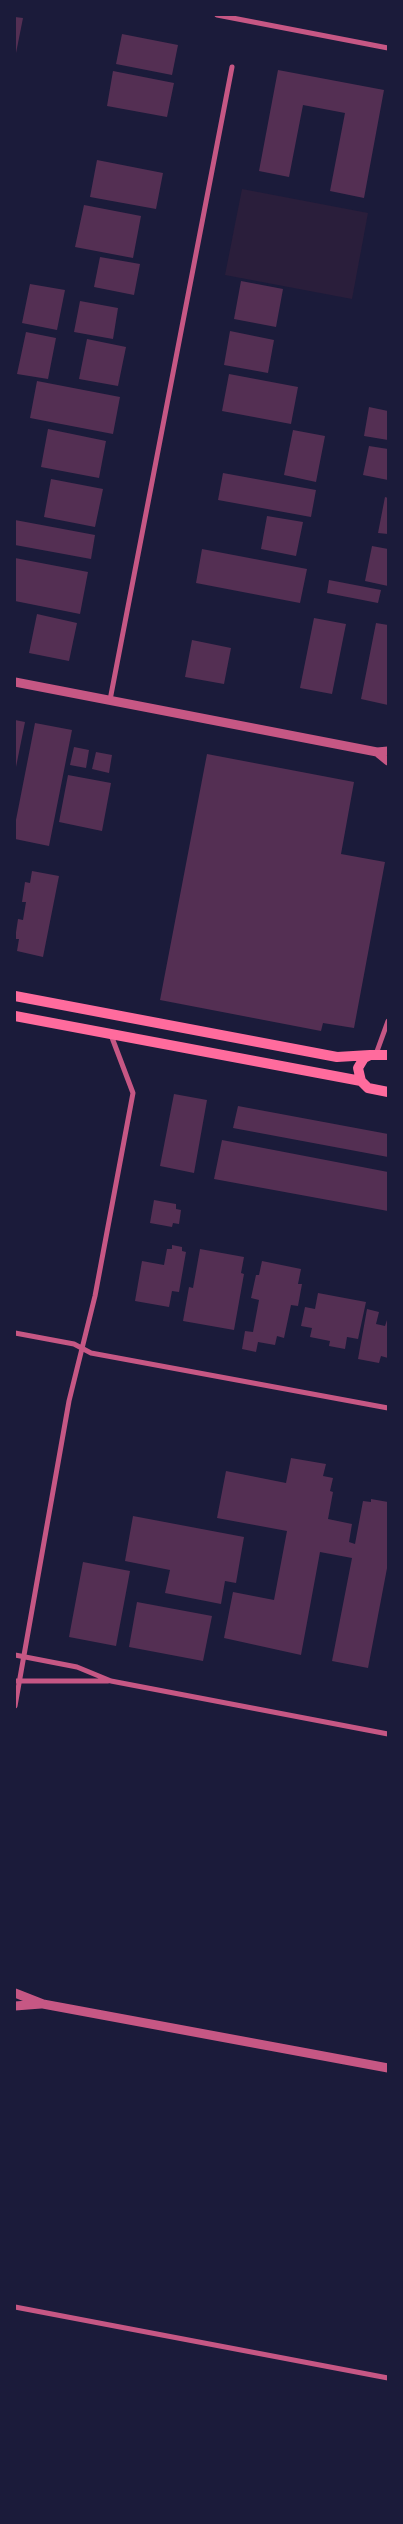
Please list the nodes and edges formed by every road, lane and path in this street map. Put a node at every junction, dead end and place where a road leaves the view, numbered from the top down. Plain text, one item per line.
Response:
1 (217, 15) edge
2 (388, 48) edge
3 (232, 67) dead end
4 (15, 682) edge
5 (110, 700) junction
6 (388, 751) edge
7 (377, 752) junction
8 (388, 761) edge
9 (15, 996) edge
10 (15, 1016) edge
11 (388, 1022) edge
12 (111, 1035) junction
13 (373, 1055) junction
14 (388, 1055) edge
15 (360, 1081) junction
16 (388, 1092) edge
17 (15, 1333) edge
18 (83, 1349) junction
19 (388, 1408) edge
20 (15, 1655) edge
21 (23, 1656) junction
22 (17, 1681) edge
23 (111, 1681) junction
24 (15, 1706) edge
25 (388, 1734) edge
26 (15, 1994) edge
27 (43, 2004) junction
28 (15, 2006) edge
29 (388, 2068) edge
30 (15, 2307) edge
31 (388, 2378) edge

1 - 2 street
3 - 5 street
4 - 5 street
5 - 7 street
6 - 7 street
7 - 8 street
9 - 13 main road
10 - 12 main road
11 - 13 street
12 - 15 main road
12 - 18 street
13 - 14 main road
13 - 15 main road
15 - 16 main road
17 - 18 street
18 - 19 street
18 - 21 street
20 - 21 street
21 - 22 street
21 - 23 street
22 - 23 street
22 - 24 street
23 - 25 street
26 - 27 street
27 - 28 street
27 - 29 street
30 - 31 street

